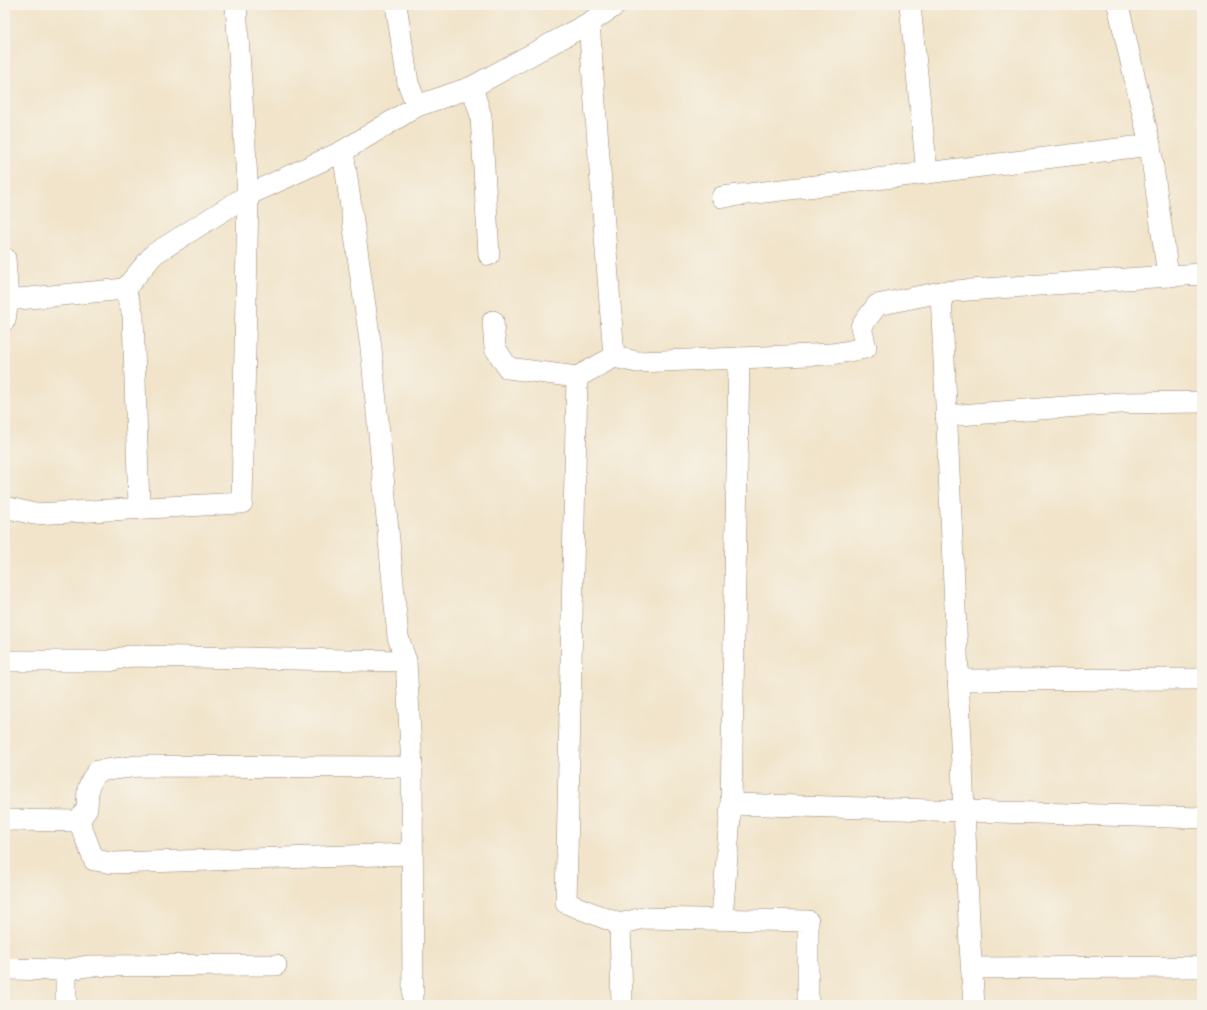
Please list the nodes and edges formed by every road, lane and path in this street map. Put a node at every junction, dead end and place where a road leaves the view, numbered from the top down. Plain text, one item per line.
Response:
1 (236, 5) edge
2 (396, 5) edge
3 (616, 5) edge
4 (910, 5) edge
5 (1118, 5) edge
6 (589, 23) junction
7 (472, 87) junction
8 (417, 106) junction
9 (1150, 145) junction
10 (343, 151) junction
11 (927, 173) junction
12 (248, 196) junction
13 (722, 197) dead end
14 (489, 255) dead end
15 (5, 258) edge
16 (1202, 274) edge
17 (1168, 276) junction
18 (125, 289) junction
19 (941, 292) junction
20 (8, 300) junction
21 (5, 320) edge
22 (493, 321) dead end
23 (614, 356) junction
24 (739, 358) junction
25 (577, 377) junction
26 (1202, 402) edge
27 (946, 416) junction
28 (5, 507) edge
29 (139, 508) junction
30 (5, 661) edge
31 (406, 661) junction
32 (1202, 679) edge
33 (958, 680) junction
34 (412, 767) junction
35 (732, 804) junction
36 (964, 812) junction
37 (1202, 818) edge
38 (5, 820) edge
39 (79, 821) junction
40 (412, 854) junction
41 (722, 918) junction
42 (620, 924) junction
43 (276, 965) dead end
44 (1202, 967) edge
45 (972, 968) junction
46 (5, 969) edge
47 (66, 970) junction
48 (66, 1005) edge
49 (413, 1005) edge
50 (622, 1005) edge
51 (808, 1005) edge
52 (974, 1005) edge

1 - 12 street
2 - 8 street
3 - 6 street
4 - 11 street
5 - 9 street
6 - 7 street
6 - 23 street
7 - 8 street
7 - 14 street
8 - 10 street
9 - 11 street
9 - 17 street
10 - 12 street
10 - 31 street
11 - 13 street
12 - 18 street
12 - 29 street
15 - 20 street
16 - 17 street
17 - 19 street
18 - 20 street
18 - 29 street
19 - 24 street
19 - 27 street
20 - 21 street
22 - 25 street
23 - 24 street
23 - 25 street
24 - 35 street
25 - 42 street
26 - 27 street
27 - 33 street
28 - 29 street
30 - 31 street
31 - 34 street
32 - 33 street
33 - 36 street
34 - 39 street
34 - 40 street
35 - 36 street
35 - 41 street
36 - 37 street
36 - 45 street
38 - 39 street
39 - 40 street
40 - 49 street
41 - 42 street
41 - 51 street
42 - 50 street
43 - 47 street
44 - 45 street
45 - 52 street
46 - 47 street
47 - 48 street

